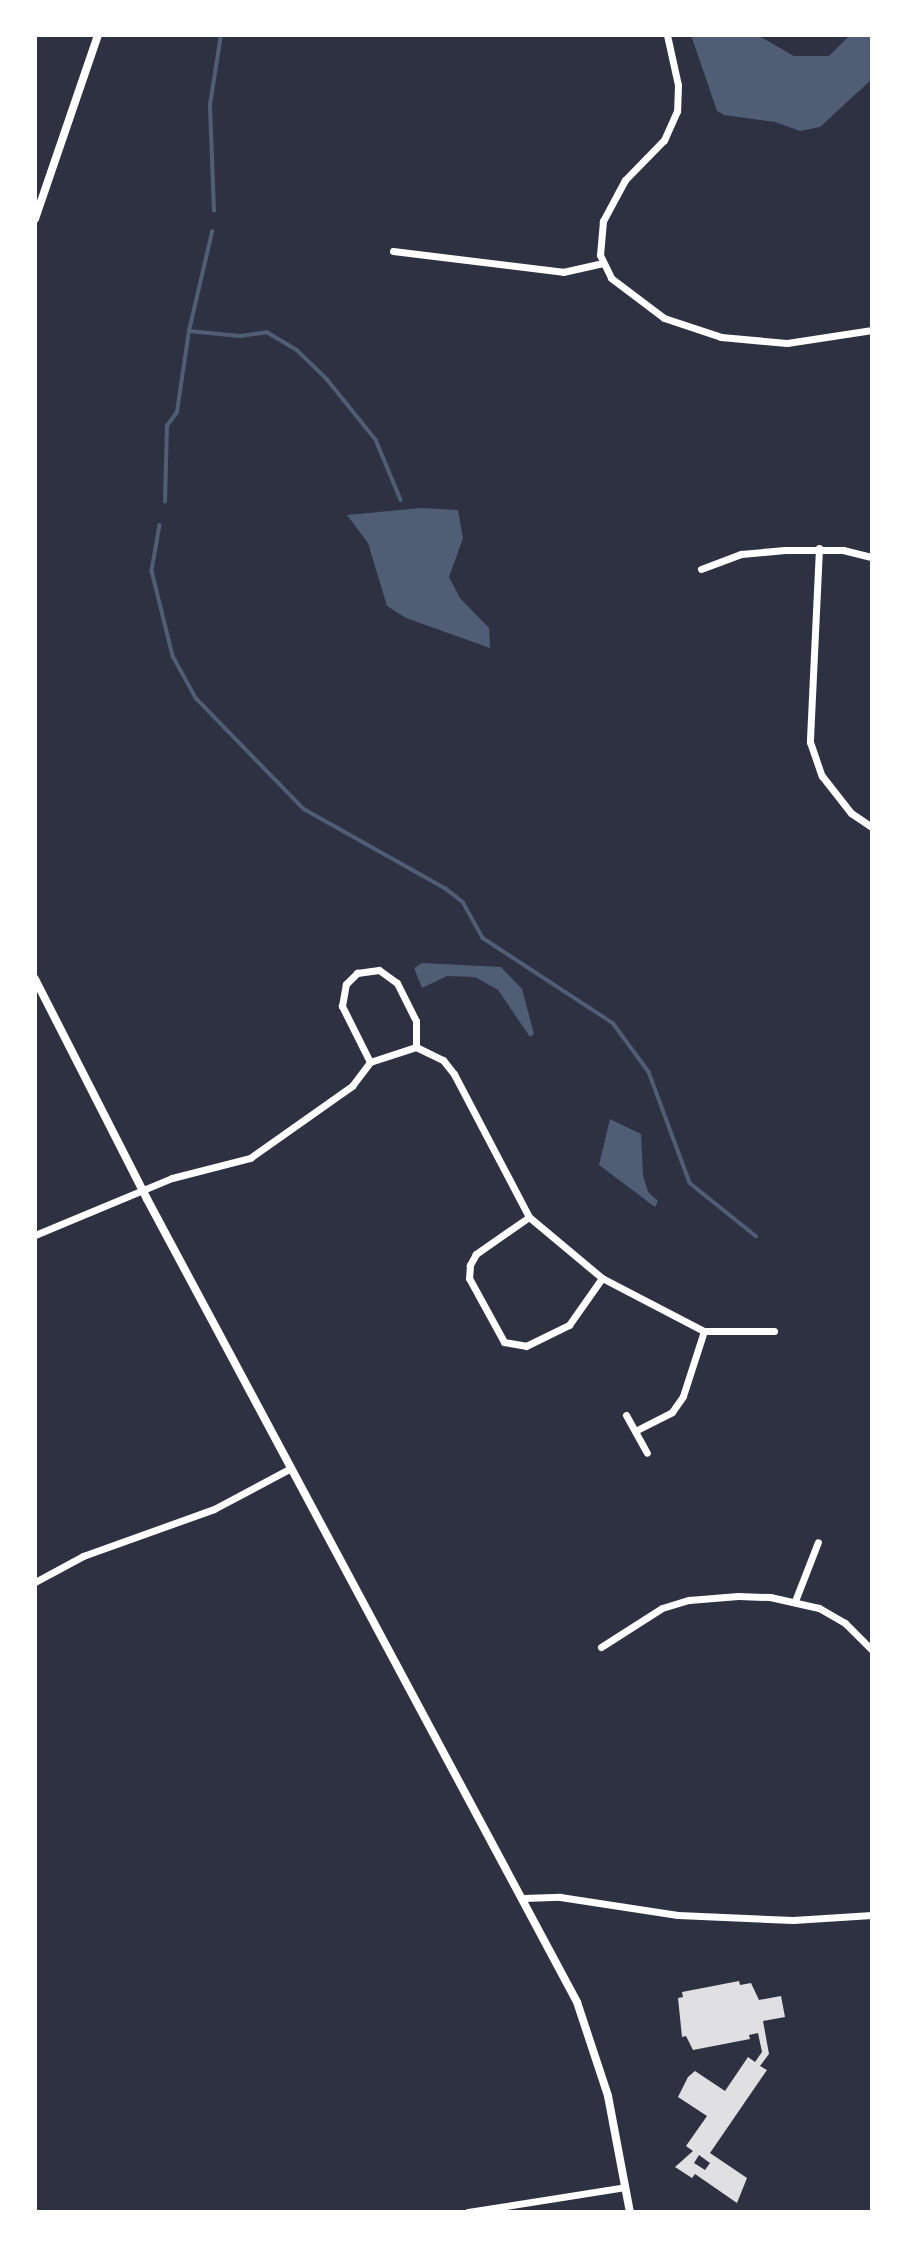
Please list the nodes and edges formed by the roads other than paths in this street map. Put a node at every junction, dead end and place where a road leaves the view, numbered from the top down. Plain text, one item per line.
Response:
1 (98, 35) edge
2 (667, 35) edge
3 (35, 219) edge
4 (393, 251) dead end
5 (603, 263) junction
6 (872, 330) edge
7 (819, 548) junction
8 (872, 557) edge
9 (701, 569) dead end
10 (872, 827) edge
11 (35, 979) edge
12 (416, 1048) junction
13 (370, 1062) junction
14 (143, 1190) junction
15 (529, 1217) junction
16 (35, 1235) edge
17 (602, 1278) junction
18 (704, 1331) junction
19 (774, 1331) dead end
20 (626, 1415) dead end
21 (637, 1430) junction
22 (647, 1453) dead end
23 (291, 1468) junction
24 (818, 1542) dead end
25 (35, 1583) edge
26 (796, 1601) junction
27 (601, 1647) dead end
28 (872, 1650) edge
29 (523, 1898) junction
30 (872, 1915) edge
31 (625, 2187) junction
32 (468, 2212) edge
33 (629, 2212) edge

1 - 3 street
2 - 5 street
4 - 5 street
5 - 6 street
7 - 8 street
7 - 9 street
7 - 10 street
11 - 14 street
12 - 13 street
12 - 13 street
12 - 15 street
13 - 14 street
14 - 16 street
14 - 23 street
15 - 17 street
15 - 17 street
17 - 18 street
18 - 19 street
18 - 21 street
20 - 21 street
21 - 22 street
23 - 25 street
23 - 29 street
24 - 26 street
26 - 27 street
26 - 28 street
29 - 30 street
29 - 31 street
31 - 32 street
31 - 33 street

